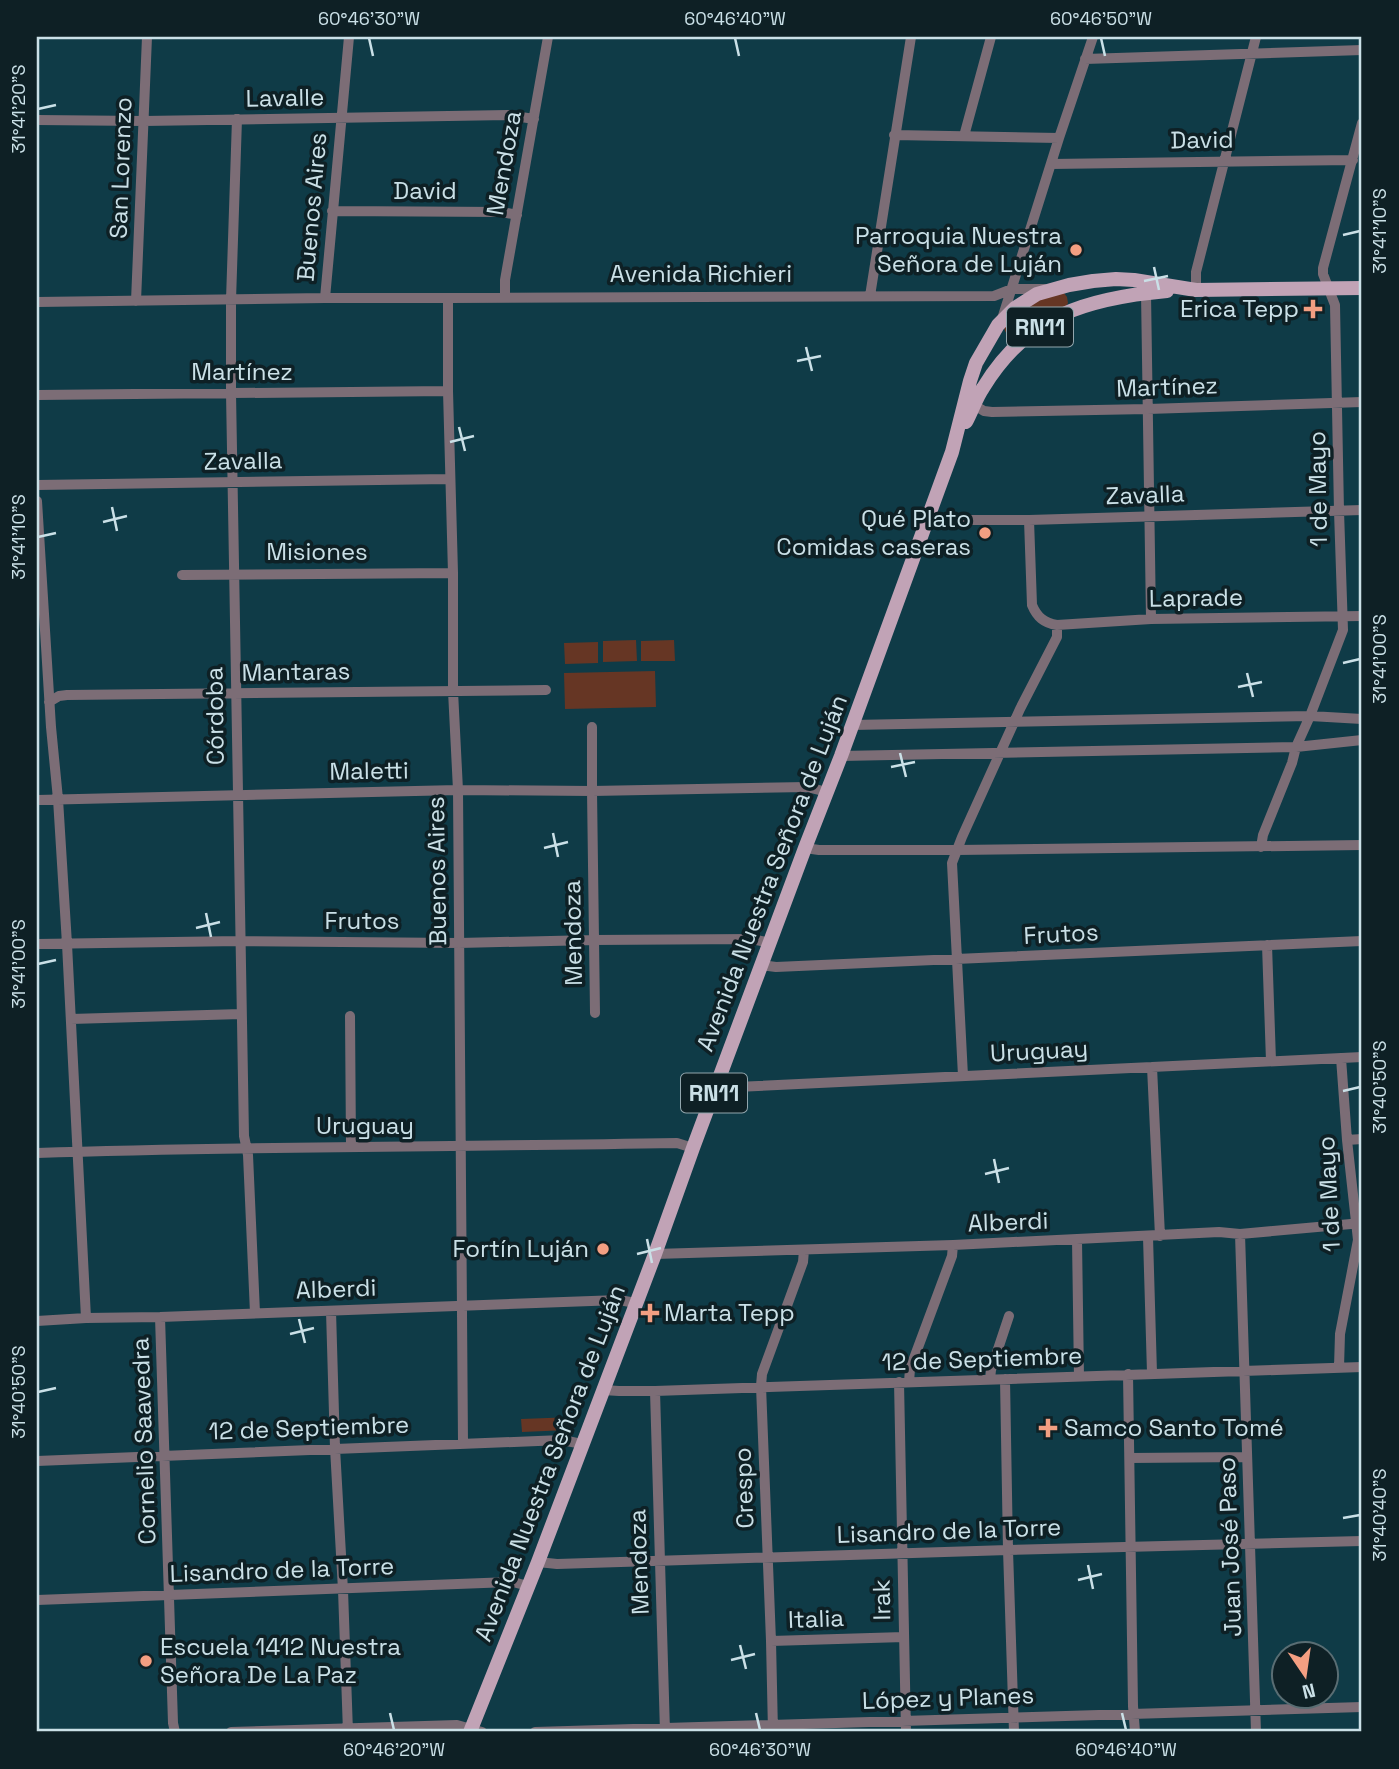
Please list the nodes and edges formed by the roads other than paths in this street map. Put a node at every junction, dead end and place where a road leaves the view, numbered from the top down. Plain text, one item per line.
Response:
1 (147, 37) edge
2 (349, 37) edge
3 (548, 37) edge
4 (911, 37) edge
5 (991, 37) edge
6 (1093, 37) edge
7 (1256, 37) edge
8 (1362, 50) edge
9 (1252, 53) junction
10 (1085, 59) junction
11 (341, 118) junction
12 (237, 119) junction
13 (534, 119) junction
14 (37, 120) edge
15 (144, 121) junction
16 (1362, 123) edge
17 (894, 135) junction
18 (964, 136) junction
19 (1059, 138) junction
20 (1224, 160) junction
21 (1353, 160) junction
22 (1051, 164) junction
23 (332, 211) junction
24 (517, 215) junction
25 (1069, 285) junction
26 (1362, 288) edge
27 (1012, 289) junction
28 (1050, 289) junction
29 (1329, 289) junction
30 (1193, 290) junction
31 (1146, 293) junction
32 (870, 296) junction
33 (325, 298) junction
34 (505, 298) junction
35 (448, 299) junction
36 (231, 300) junction
37 (136, 301) junction
38 (37, 302) edge
39 (1074, 308) junction
40 (1000, 322) junction
41 (1017, 344) junction
42 (448, 391) junction
43 (231, 393) junction
44 (37, 395) edge
45 (1362, 402) edge
46 (1338, 403) junction
47 (974, 405) junction
48 (1148, 409) junction
49 (952, 452) junction
50 (449, 479) junction
51 (232, 482) junction
52 (37, 485) edge
53 (37, 501) edge
54 (1362, 510) edge
55 (1339, 511) junction
56 (930, 516) junction
57 (1149, 516) junction
58 (1029, 520) junction
59 (453, 573) junction
60 (234, 574) junction
61 (182, 575) dead end
62 (39, 577) edge
63 (1342, 616) junction
64 (1362, 616) edge
65 (1151, 619) junction
66 (1057, 625) junction
67 (546, 690) dead end
68 (453, 691) junction
69 (236, 694) junction
70 (49, 702) junction
71 (1310, 716) junction
72 (1362, 719) edge
73 (1016, 722) junction
74 (852, 725) junction
75 (592, 727) dead end
76 (1362, 740) edge
77 (1296, 747) junction
78 (1001, 753) junction
79 (841, 756) junction
80 (458, 790) junction
81 (592, 791) junction
82 (827, 792) junction
83 (237, 794) junction
84 (58, 799) junction
85 (37, 800) edge
86 (1362, 845) edge
87 (1261, 846) junction
88 (805, 848) junction
89 (957, 850) junction
90 (593, 940) junction
91 (1362, 941) edge
92 (240, 942) junction
93 (459, 943) junction
94 (770, 943) junction
95 (37, 944) edge
96 (67, 944) junction
97 (1267, 945) junction
98 (956, 959) junction
99 (761, 965) junction
100 (595, 1013) dead end
101 (240, 1014) junction
102 (350, 1016) dead end
103 (71, 1019) junction
104 (1362, 1057) edge
105 (1341, 1058) junction
106 (1270, 1062) junction
107 (1152, 1067) junction
108 (963, 1076) junction
109 (717, 1085) junction
110 (1362, 1139) edge
111 (1347, 1140) junction
112 (246, 1147) junction
113 (351, 1147) junction
114 (460, 1147) junction
115 (693, 1148) junction
116 (77, 1152) junction
117 (37, 1153) edge
118 (1359, 1223) edge
119 (1240, 1234) junction
120 (1160, 1236) junction
121 (1148, 1237) junction
122 (1077, 1240) junction
123 (953, 1245) junction
124 (804, 1250) junction
125 (655, 1254) junction
126 (636, 1303) junction
127 (462, 1305) junction
128 (331, 1311) junction
129 (255, 1313) junction
130 (1009, 1316) dead end
131 (160, 1317) junction
132 (86, 1318) junction
133 (37, 1321) edge
134 (1339, 1367) junction
135 (1362, 1367) edge
136 (1245, 1371) junction
137 (1152, 1373) junction
138 (1128, 1374) junction
139 (1079, 1377) junction
140 (990, 1379) junction
141 (1005, 1379) junction
142 (904, 1382) junction
143 (761, 1386) junction
144 (603, 1390) junction
145 (655, 1391) junction
146 (463, 1443) junction
147 (582, 1444) junction
148 (335, 1448) junction
149 (165, 1455) junction
150 (1247, 1457) junction
151 (1130, 1458) junction
152 (37, 1461) edge
153 (1362, 1541) edge
154 (1251, 1544) junction
155 (1130, 1547) junction
156 (1008, 1550) junction
157 (903, 1553) junction
158 (768, 1558) junction
159 (660, 1560) junction
160 (538, 1562) junction
161 (528, 1586) junction
162 (342, 1590) junction
163 (170, 1594) junction
164 (37, 1600) edge
165 (904, 1637) junction
166 (771, 1641) junction
167 (1362, 1707) edge
168 (1256, 1711) junction
169 (1133, 1714) junction
170 (1014, 1717) junction
171 (906, 1727) edge
172 (772, 1729) edge
173 (348, 1730) edge
174 (665, 1730) edge
175 (475, 1731) edge
176 (175, 1732) edge
177 (231, 1732) edge
178 (536, 1732) edge
179 (556, 1732) edge
180 (1014, 1732) edge
181 (1135, 1732) edge
182 (1256, 1732) edge

1 - 15 street, San Lorenzo
2 - 11 street, Buenos Aires
3 - 13 street, Mendoza
4 - 17 street
5 - 18 street
6 - 10 street
7 - 9 street
8 - 9 street
9 - 10 street
9 - 20 street
10 - 19 street
11 - 12 street, Lavalle
11 - 13 street, Lavalle
11 - 23 street, Buenos Aires
12 - 15 street, Lavalle
12 - 36 street, Córdoba
13 - 24 street, Mendoza
14 - 15 street, Lavalle
15 - 37 street, San Lorenzo
16 - 21 street, 1 de Mayo
17 - 18 street
17 - 32 street
18 - 19 street
19 - 22 street
20 - 21 street, David
20 - 22 street, David
20 - 30 street
21 - 29 street, 1 de Mayo
22 - 27 street
23 - 24 street, David
23 - 33 street, Buenos Aires
24 - 34 street, Mendoza
25 - 28 main road, Avenida Richieri / RN11
25 - 30 main road, Avenida Richieri / RN11
25 - 39 main road, RN11
26 - 29 main road, Avenida Richieri / RN11
27 - 28 street, Avenida Richieri
27 - 32 street, Avenida Richieri
27 - 40 street
28 - 40 main road, Avenida Nuestra Señora de Luján / RN11
29 - 30 main road, Avenida Richieri / RN11
29 - 46 street, 1 de Mayo
30 - 31 main road, RN11
31 - 39 main road, RN11
31 - 48 street
32 - 34 street, Avenida Richieri
33 - 35 street, Avenida Richieri
33 - 36 street, Avenida Richieri
34 - 35 street, Avenida Richieri
35 - 42 street, Buenos Aires
36 - 37 street, Avenida Richieri
36 - 43 street, Córdoba
37 - 38 street, Avenida Richieri
39 - 41 main road, RN11
40 - 41 main road, RN11
40 - 49 main road, Avenida Nuestra Señora de Luján / RN11
41 - 47 main road, RN11
42 - 43 street, Martínez
42 - 50 street, Buenos Aires
43 - 44 street, Martínez
43 - 51 street, Córdoba
45 - 46 street, Martínez
46 - 48 street, Martínez
46 - 55 street, 1 de Mayo
47 - 48 street, Martínez
47 - 49 main road, RN11
48 - 57 street
49 - 56 main road, Avenida Nuestra Señora de Luján / RN11
50 - 51 street, Zavalla
50 - 59 street, Buenos Aires
51 - 52 street, Zavalla
51 - 60 street, Córdoba
53 - 62 street
54 - 55 street, Zavalla
55 - 57 street, Zavalla
55 - 63 street, 1 de Mayo
56 - 58 street, Zavalla
56 - 74 main road, Avenida Nuestra Señora de Luján / RN11
57 - 58 street, Zavalla
57 - 65 street
58 - 66 street
59 - 60 street, Misiones
59 - 68 street, Buenos Aires
60 - 61 street, Misiones
60 - 69 street, Córdoba
62 - 70 street
63 - 64 street, Laprade
63 - 65 street, Laprade
63 - 71 street, 1 de Mayo
65 - 66 street, Laprade
66 - 73 street
67 - 68 street, Mantaras
68 - 69 street, Mantaras
68 - 80 street, Buenos Aires
69 - 70 street, Mantaras
69 - 83 street, Córdoba
70 - 84 street
71 - 72 street
71 - 73 street
71 - 77 street, 1 de Mayo
73 - 74 street
73 - 78 street
74 - 79 main road, Avenida Nuestra Señora de Luján / RN11
75 - 81 street, Mendoza
76 - 77 street
77 - 78 street
77 - 87 street, 1 de Mayo
78 - 79 street
78 - 89 street
79 - 82 main road, Avenida Nuestra Señora de Luján / RN11
80 - 81 street, Maletti
80 - 83 street, Maletti
80 - 93 street, Buenos Aires
81 - 82 street, Maletti
81 - 90 street, Mendoza
82 - 88 main road, Avenida Nuestra Señora de Luján / RN11
83 - 84 street, Maletti
83 - 92 street, Córdoba
84 - 85 street, Maletti
84 - 96 street
86 - 87 street
87 - 89 street
88 - 89 street
88 - 94 main road, Avenida Nuestra Señora de Luján / RN11
89 - 98 street
90 - 93 street, Frutos
90 - 94 street, Frutos
90 - 100 street, Mendoza
91 - 97 street, Frutos
92 - 93 street, Frutos
92 - 96 street, Frutos
92 - 101 street, Córdoba
93 - 114 street, Buenos Aires
94 - 99 main road, Avenida Nuestra Señora de Luján / RN11
95 - 96 street, Frutos
96 - 103 street
97 - 98 street, Frutos
97 - 106 street
98 - 99 street, Frutos
98 - 108 street
99 - 109 main road, Avenida Nuestra Señora de Luján / RN11
101 - 103 street
101 - 112 street, Córdoba
102 - 113 street
103 - 116 street
104 - 105 street, Uruguay
105 - 106 street, Uruguay
105 - 111 street, 1 de Mayo
106 - 107 street, Uruguay
107 - 108 street, Uruguay
107 - 120 street
108 - 109 street, Uruguay
109 - 115 main road, Avenida Nuestra Señora de Luján / RN11
110 - 111 street
111 - 118 street, 1 de Mayo
112 - 113 street, Uruguay
112 - 116 street, Uruguay
112 - 129 street, Córdoba
113 - 114 street, Uruguay
114 - 115 street, Uruguay
114 - 127 street, Buenos Aires
115 - 125 main road, Avenida Nuestra Señora de Luján / RN11
116 - 117 street, Uruguay
116 - 132 street
118 - 119 street, Alberdi
118 - 134 street, 1 de Mayo
119 - 120 street, Alberdi
119 - 136 street, Juan José Paso
120 - 121 street, Alberdi
121 - 122 street, Alberdi
121 - 137 street
122 - 123 street, Alberdi
122 - 139 street
123 - 124 street, Alberdi
123 - 142 street, Irak
124 - 125 street, Alberdi
124 - 143 street, Crespo
125 - 126 main road, Avenida Nuestra Señora de Luján / RN11
126 - 127 street, Alberdi
126 - 144 main road, Avenida Nuestra Señora de Luján / RN11
127 - 128 street, Alberdi
127 - 146 street, Buenos Aires
128 - 129 street, Alberdi
128 - 148 street
129 - 131 street, Alberdi
130 - 140 street
131 - 132 street, Alberdi
131 - 149 street, Cornelio Saavedra
132 - 133 street, Alberdi
134 - 135 street, 12 de Septiembre
134 - 136 street, 12 de Septiembre
136 - 137 street, 12 de Septiembre
136 - 150 street, Juan José Paso
137 - 138 street, 12 de Septiembre
138 - 139 street, 12 de Septiembre
138 - 151 street
139 - 141 street, 12 de Septiembre
140 - 141 street, 12 de Septiembre
140 - 142 street, 12 de Septiembre
141 - 156 street
142 - 143 street, 12 de Septiembre
142 - 157 street, Irak
143 - 145 street, 12 de Septiembre
143 - 158 street, Crespo
144 - 145 street, 12 de Septiembre
144 - 147 main road, Avenida Nuestra Señora de Luján / RN11
145 - 159 street, Mendoza
146 - 147 street, 12 de Septiembre
146 - 148 street, 12 de Septiembre
147 - 160 main road, Avenida Nuestra Señora de Luján / RN11
148 - 149 street, 12 de Septiembre
148 - 162 street
149 - 152 street, 12 de Septiembre
149 - 163 street, Cornelio Saavedra
150 - 151 street
150 - 154 street, Juan José Paso
151 - 155 street
153 - 154 street, Lisandro de la Torre
154 - 155 street, Lisandro de la Torre
154 - 168 street, Juan José Paso
155 - 156 street, Lisandro de la Torre
155 - 169 street
156 - 157 street, Lisandro de la Torre
156 - 170 street
157 - 158 street, Lisandro de la Torre
157 - 165 street, Irak
158 - 159 street, Lisandro de la Torre
158 - 166 street, Crespo
159 - 160 street, Lisandro de la Torre
159 - 174 street, Mendoza
160 - 161 main road, Avenida Nuestra Señora de Luján / RN11
161 - 162 street, Lisandro de la Torre
161 - 175 main road, Avenida Nuestra Señora de Luján / RN11
162 - 163 street, Lisandro de la Torre
162 - 173 street
163 - 164 street, Lisandro de la Torre
163 - 176 street, Cornelio Saavedra
165 - 166 street, Italia
165 - 171 street, Irak
166 - 172 street, Crespo
167 - 168 street, López y Planes
168 - 169 street, López y Planes
168 - 182 street, Juan José Paso
169 - 170 street, López y Planes
169 - 181 street
170 - 171 street, López y Planes
170 - 180 street
171 - 172 street, López y Planes
172 - 174 street, López y Planes
173 - 175 street
173 - 177 street
174 - 179 street, López y Planes
178 - 179 street, López y Planes

